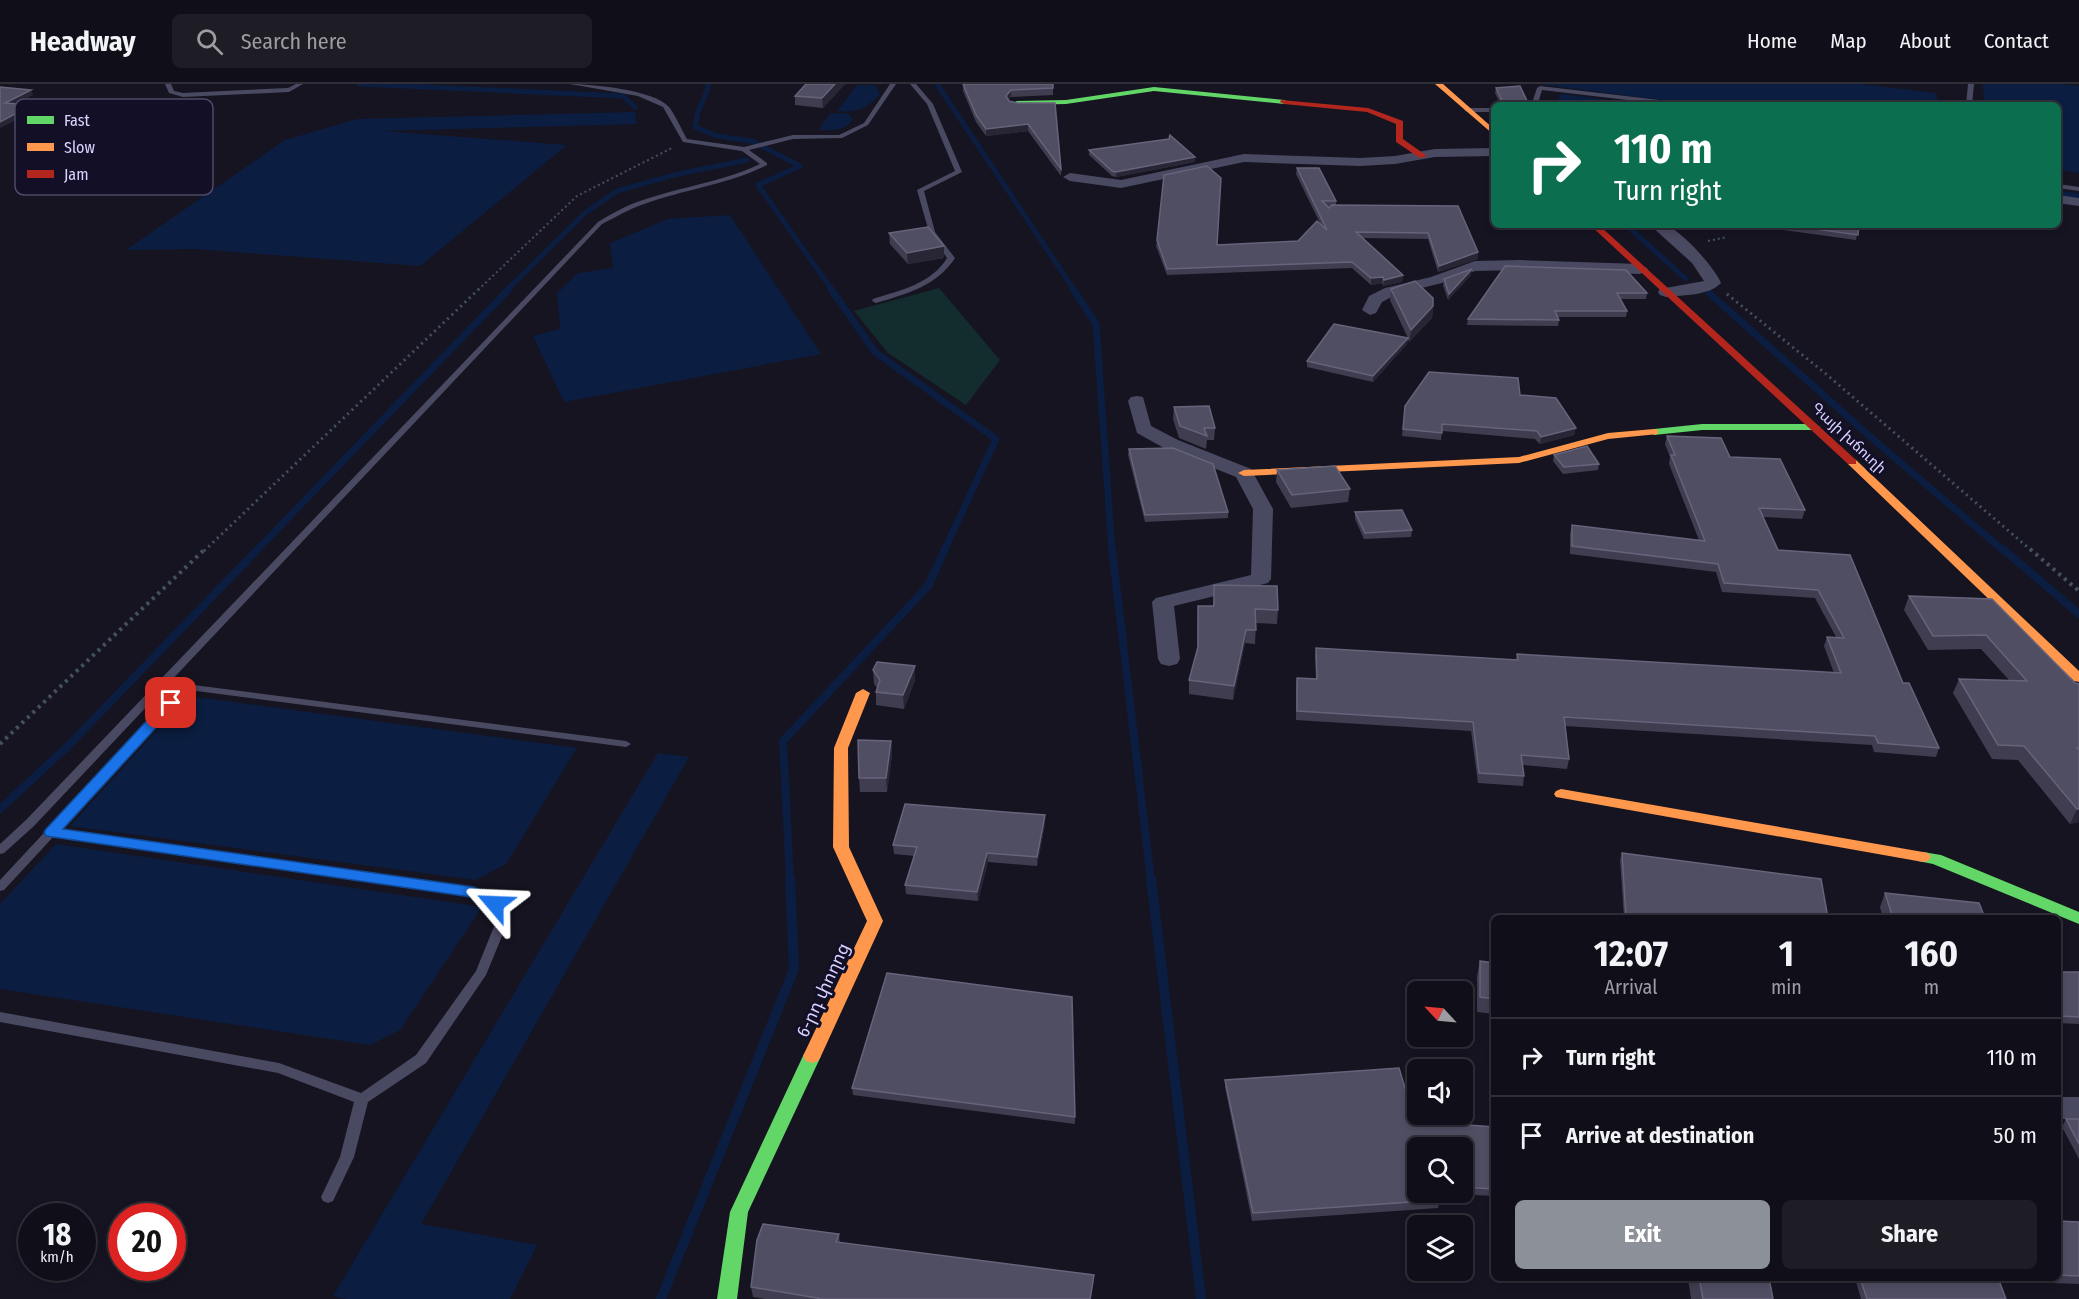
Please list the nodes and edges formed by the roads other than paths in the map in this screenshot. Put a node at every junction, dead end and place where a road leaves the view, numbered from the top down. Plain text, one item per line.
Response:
1 (168, 84) edge
2 (300, 84) edge
3 (573, 84) edge
4 (893, 84) edge
5 (913, 84) edge
6 (1439, 84) edge
7 (1971, 84) edge
8 (1534, 102) edge
9 (1659, 102) edge
10 (1969, 102) edge
11 (1017, 103) edge
12 (1467, 110) junction
13 (1491, 110) edge
14 (1491, 130) edge
15 (747, 148) junction
16 (1491, 152) edge
17 (1423, 156) junction
18 (1070, 177) dead end
19 (2061, 186) edge
20 (2079, 189) edge
21 (2061, 199) edge
22 (2079, 202) edge
23 (1597, 228) edge
24 (1661, 228) edge
25 (1640, 269) junction
26 (1666, 292) junction
27 (876, 301) dead end
28 (1370, 310) dead end
29 (1137, 401) dead end
30 (1815, 427) junction
31 (1244, 473) junction
32 (1169, 659) dead end
33 (2079, 678) edge
34 (863, 693) dead end
35 (626, 744) dead end
36 (1561, 795) dead end
37 (51, 832) junction
38 (0, 850) edge
39 (0, 887) edge
40 (2079, 918) edge
41 (0, 1017) edge
42 (362, 1099) junction
43 (2061, 1108) edge
44 (2079, 1108) edge
45 (328, 1197) dead end
46 (727, 1299) edge

1 - 2 lane
3 - 15 lane
4 - 15 lane
5 - 27 lane
6 - 12 street
7 - 10 lane
8 - 9 lane
11 - 17 street
12 - 13 lane
12 - 14 street
15 - 38 lane
16 - 17 street
17 - 18 street
19 - 20 lane
21 - 22 street
23 - 25 street, Գայի խճուղի
24 - 26 street
25 - 26 street, Գայի խճուղի
25 - 28 street
26 - 30 street, Գայի խճուղի
29 - 31 street
30 - 31 street
30 - 33 street, Գայի խճուղի
31 - 32 street
34 - 46 street, 6-րդ փողոց
35 - 37 lane
36 - 40 street
37 - 39 lane
37 - 42 lane
41 - 42 lane
42 - 45 lane
43 - 44 street

